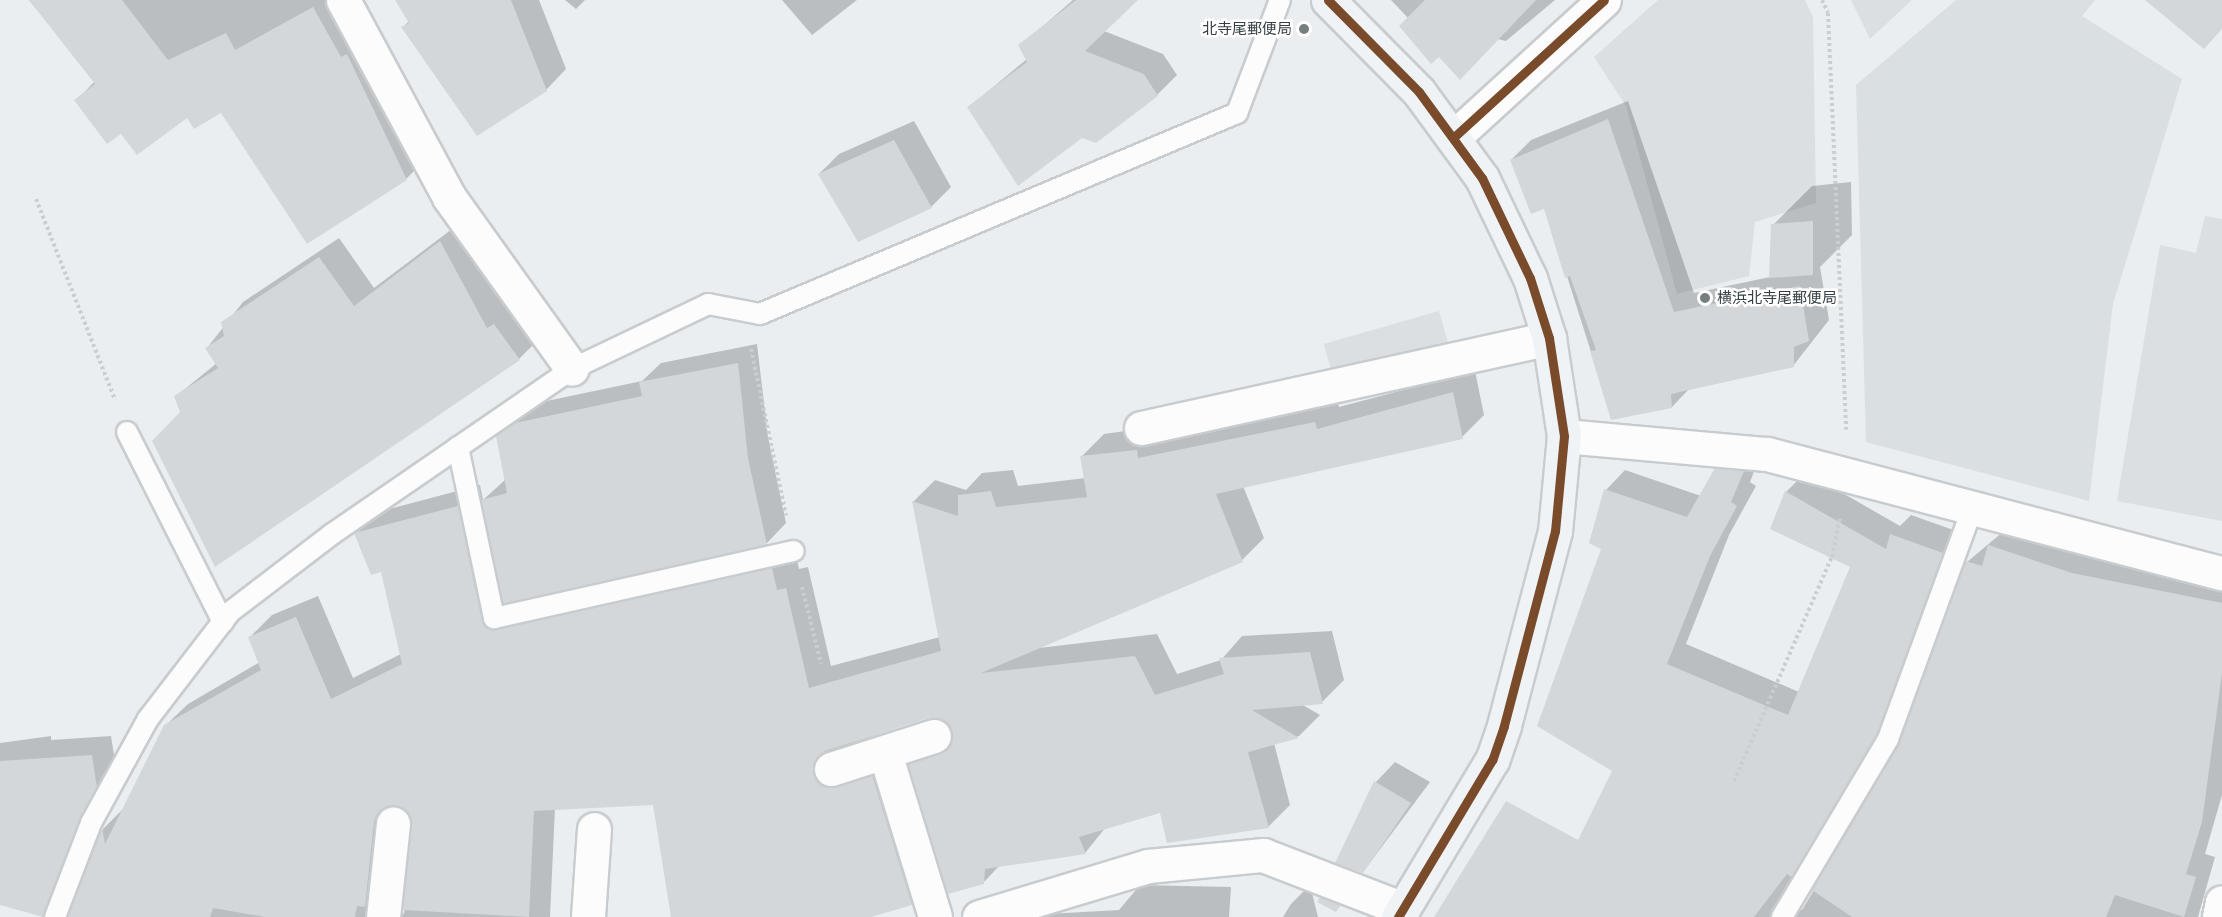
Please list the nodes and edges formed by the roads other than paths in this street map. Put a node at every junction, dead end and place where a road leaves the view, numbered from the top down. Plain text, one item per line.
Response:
1 (343, 0) edge
2 (1280, 0) edge
3 (1328, 0) edge
4 (1604, 0) edge
5 (1454, 137) junction
6 (1548, 338) junction
7 (572, 369) junction
8 (1141, 428) dead end
9 (127, 432) road end
10 (1564, 436) junction
11 (458, 447) junction
12 (1972, 509) junction
13 (794, 551) road end
14 (2222, 573) edge
15 (223, 622) junction
16 (934, 736) dead end
17 (885, 753) junction
18 (831, 769) dead end
19 (393, 824) dead end
20 (594, 830) dead end
21 (2222, 902) edge
22 (1401, 913) edge
23 (55, 917) edge
24 (383, 917) edge
25 (588, 917) edge
26 (935, 917) edge
27 (980, 917) edge
28 (1782, 917) edge
29 (2219, 917) edge

1 - 7 street
2 - 7 lane
3 - 5 main road
4 - 5 street
5 - 6 main road
6 - 8 street
6 - 10 main road
7 - 11 lane
9 - 15 lane
10 - 12 street
10 - 22 main road
11 - 13 lane
11 - 15 lane
12 - 14 street
12 - 28 lane
15 - 23 lane
16 - 17 street
17 - 18 street
17 - 26 street
19 - 24 street
20 - 25 street
21 - 29 street
22 - 27 street

